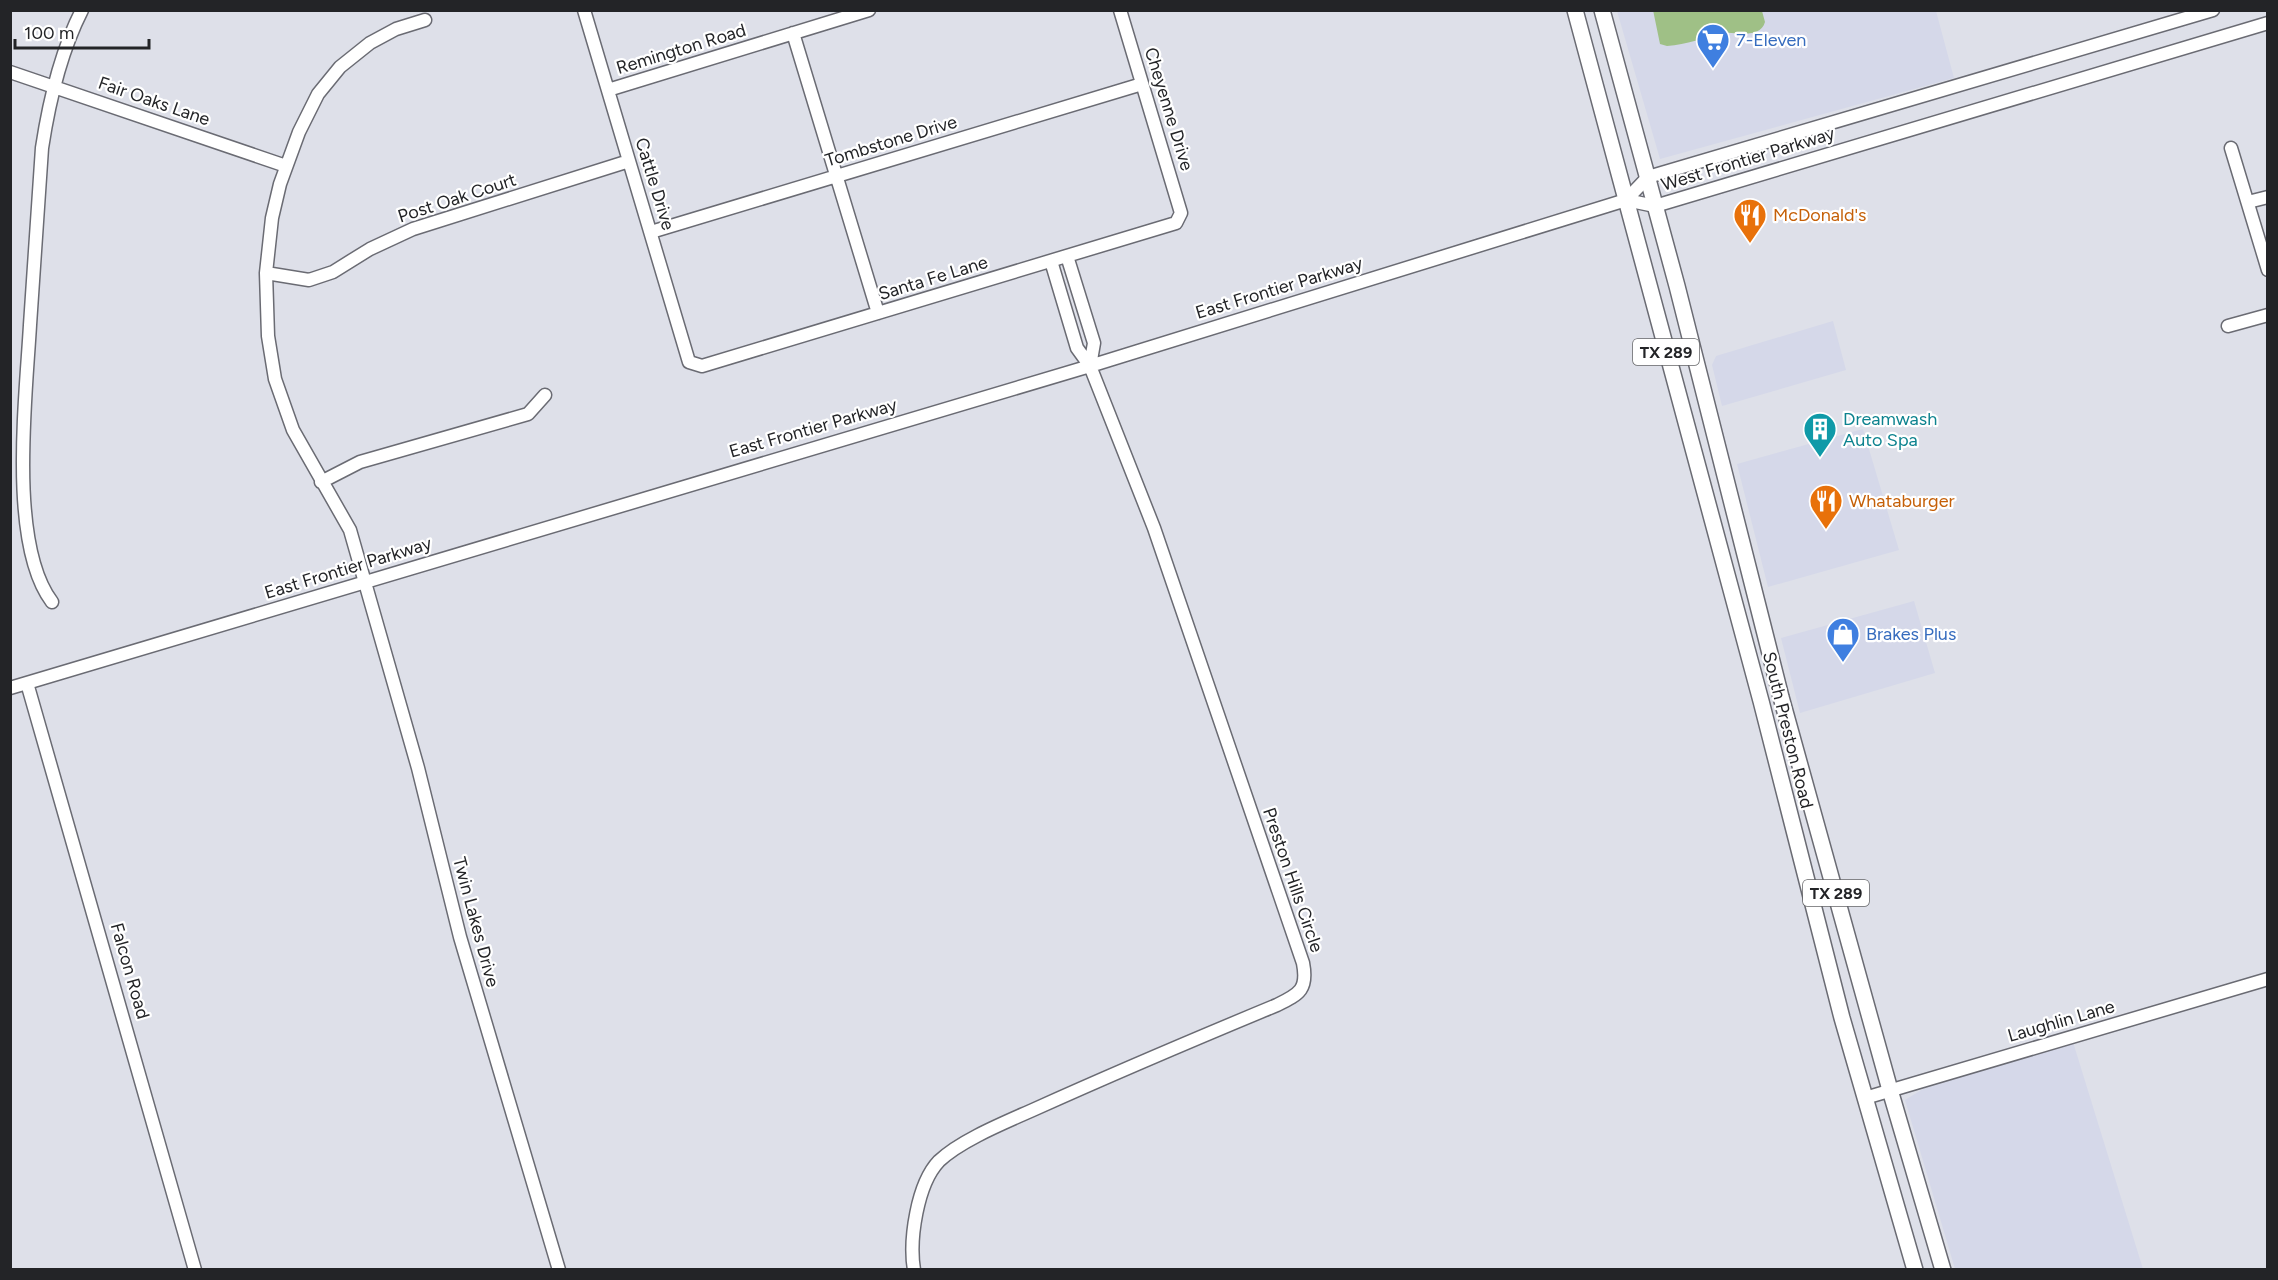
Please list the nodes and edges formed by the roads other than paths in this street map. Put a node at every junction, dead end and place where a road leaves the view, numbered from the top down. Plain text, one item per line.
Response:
1 (82, 10) edge
2 (584, 10) edge
3 (869, 10) edge
4 (1120, 10) edge
5 (1575, 10) edge
6 (1602, 10) edge
7 (2213, 10) edge
8 (425, 20) dead end
9 (2268, 23) edge
10 (794, 33) junction
11 (10, 72) edge
12 (1142, 84) junction
13 (56, 85) junction
14 (608, 90) junction
15 (2231, 148) dead end
16 (629, 161) junction
17 (286, 166) junction
18 (836, 176) junction
19 (1648, 177) junction
20 (2268, 197) edge
21 (1626, 200) junction
22 (2248, 202) junction
23 (1655, 206) junction
24 (1179, 219) joint
25 (651, 232) junction
26 (1068, 256) junction
27 (1051, 261) junction
28 (2268, 270) edge
29 (266, 273) junction
30 (878, 313) junction
31 (2268, 315) edge
32 (2228, 326) dead end
33 (695, 366) joint
34 (1090, 366) junction
35 (545, 395) dead end
36 (321, 482) junction
37 (363, 582) junction
38 (52, 602) dead end
39 (27, 683) junction
40 (10, 688) edge
41 (2268, 979) edge
42 (1890, 1090) junction
43 (1865, 1098) junction
44 (195, 1269) edge
45 (559, 1269) edge
46 (914, 1269) edge
47 (1915, 1269) edge
48 (1943, 1269) edge

1 - 13 street
2 - 14 street, Cattle Drive
3 - 10 street, Remington Road
4 - 12 street, Cheyenne Drive
5 - 21 main road, TX 289
6 - 19 main road, TX 289
7 - 19 street, West Frontier Parkway
8 - 17 street, Twin Lakes Drive
9 - 23 street, West Frontier Parkway
10 - 14 street, Remington Road
10 - 18 street
11 - 13 street, Fair Oaks Lane
12 - 18 street, Tombstone Drive
12 - 24 street, Cheyenne Drive
13 - 17 street, Fair Oaks Lane
13 - 38 street
14 - 16 street, Cattle Drive
15 - 22 street
16 - 25 street, Cattle Drive
16 - 29 street, Post Oak Court
17 - 29 street, Twin Lakes Drive
18 - 25 street, Tombstone Drive
18 - 30 street
19 - 21 street, West Frontier Parkway
19 - 23 main road, TX 289
20 - 22 street
21 - 23 street, West Frontier Parkway
21 - 34 street, East Frontier Parkway
21 - 43 main road, South Preston Road / TX 289
22 - 28 street
23 - 42 main road, South Preston Road / TX 289
24 - 26 street, Santa Fe Lane
25 - 33 street, Cattle Drive
26 - 27 street, Santa Fe Lane
26 - 34 street
27 - 30 street, Santa Fe Lane
27 - 34 street
29 - 36 street, Twin Lakes Drive
30 - 33 street, Santa Fe Lane
31 - 32 street
34 - 37 street, East Frontier Parkway
34 - 46 street, Preston Hills Circle
35 - 36 street
36 - 37 street, Twin Lakes Drive
37 - 39 street, East Frontier Parkway
37 - 45 street, Twin Lakes Drive
39 - 40 street, East Frontier Parkway
39 - 44 street, Falcon Road
41 - 42 street, Laughlin Lane
42 - 43 street, Laughlin Lane
42 - 48 main road, South Preston Road / TX 289
43 - 47 main road, South Preston Road / TX 289

